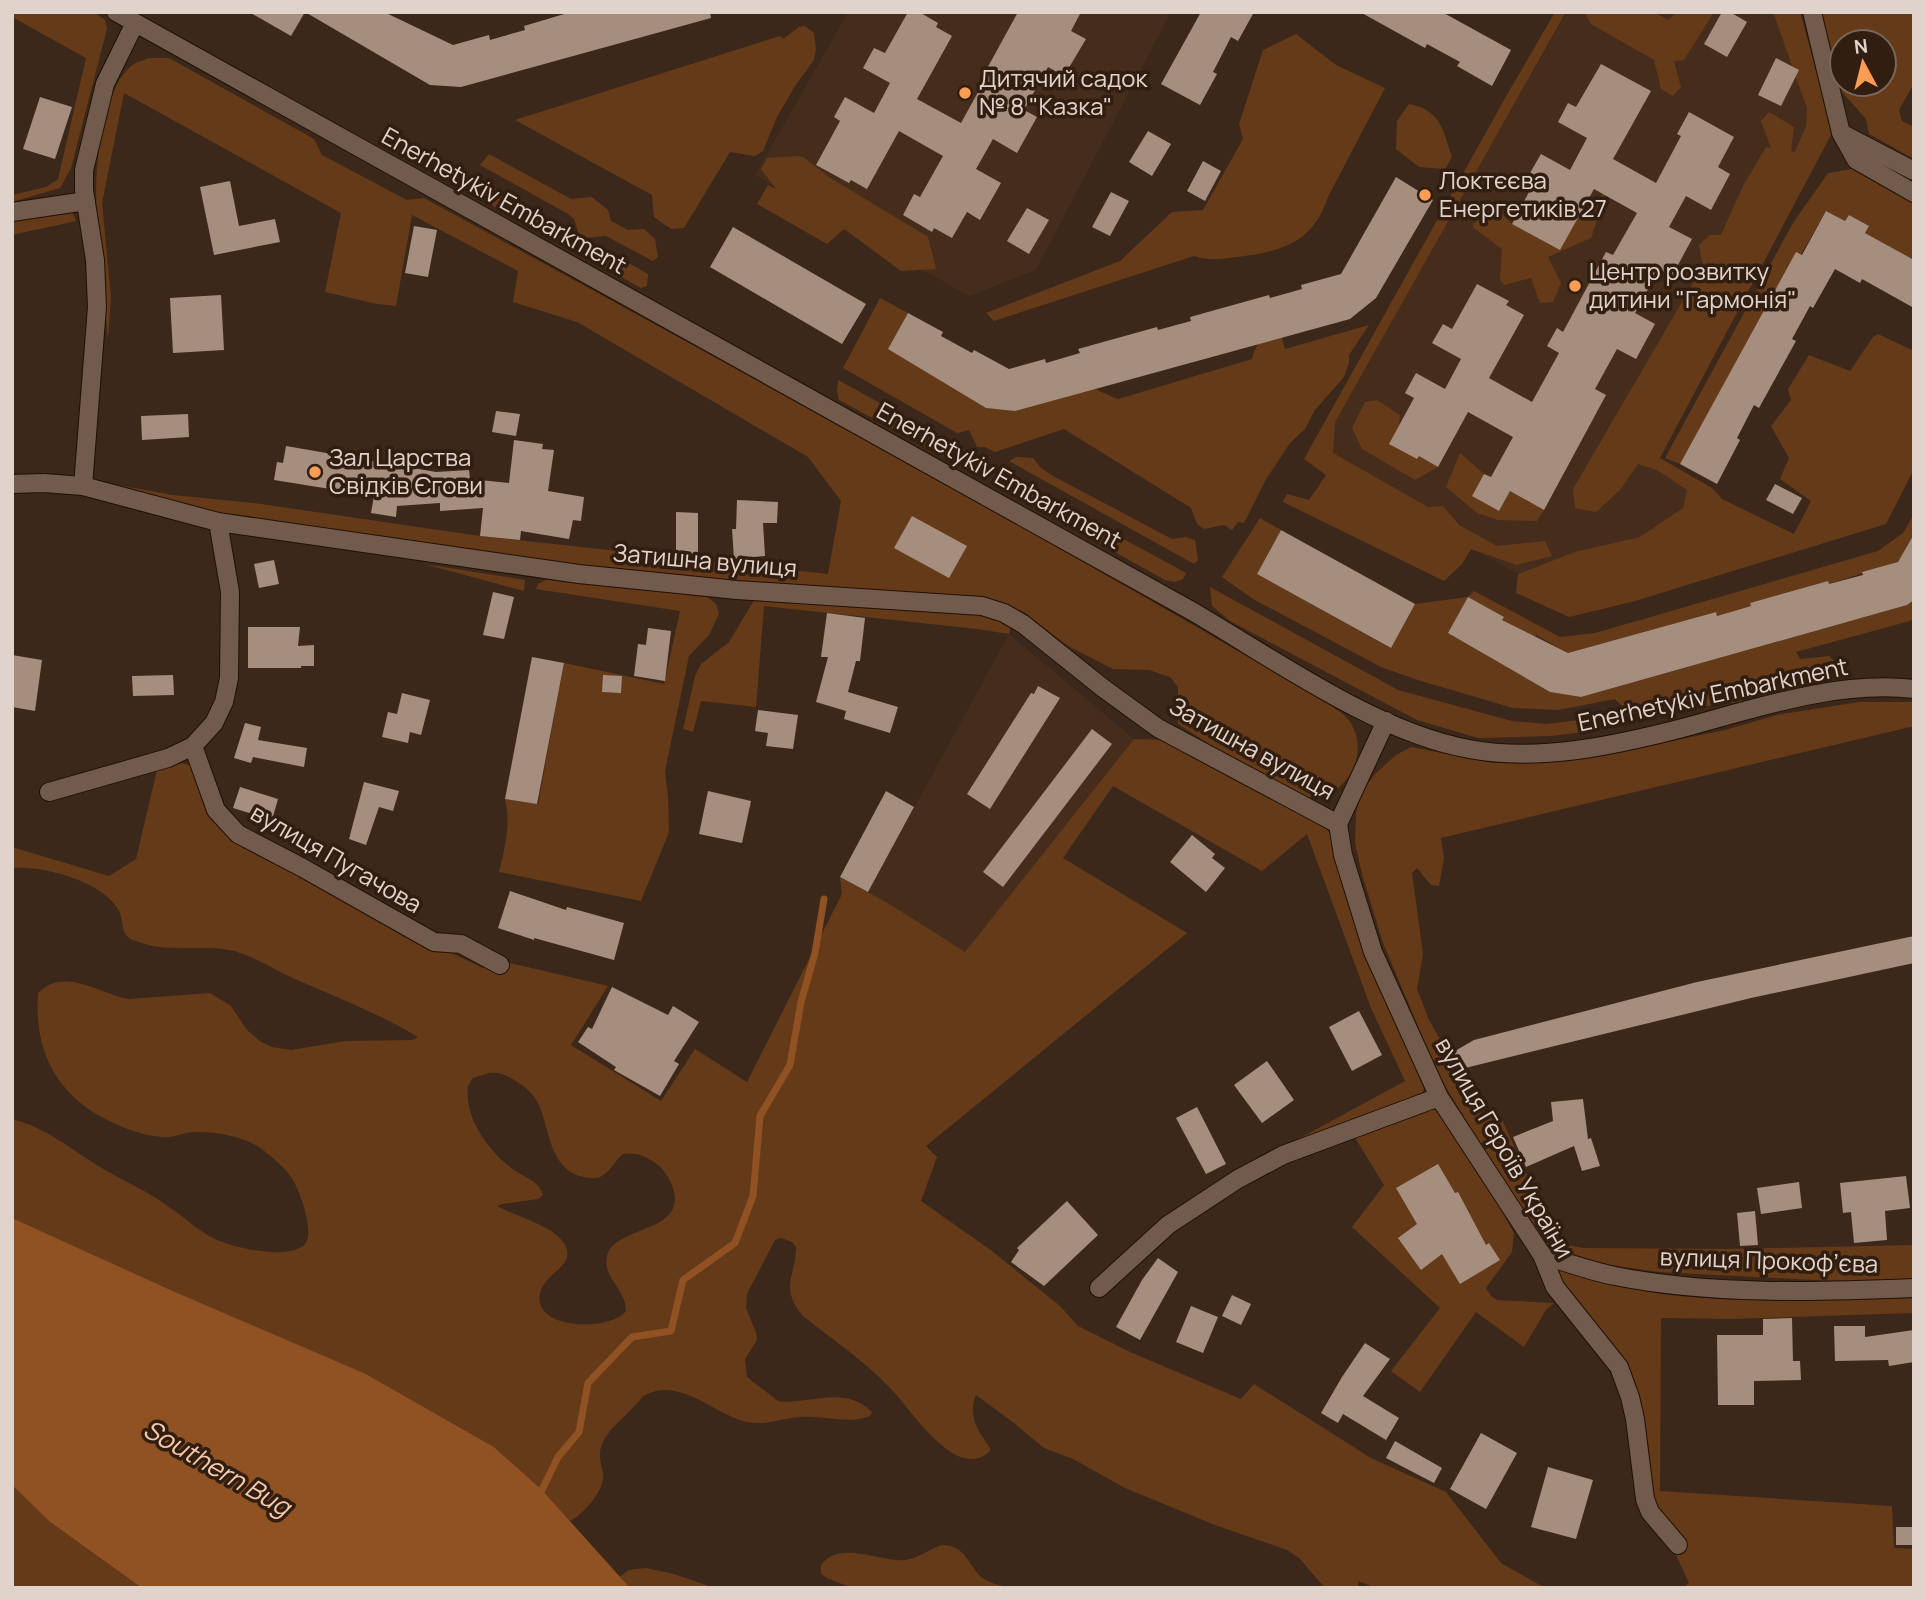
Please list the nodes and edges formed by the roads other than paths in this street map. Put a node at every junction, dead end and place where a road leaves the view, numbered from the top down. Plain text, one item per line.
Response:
1 (116, 12) edge
2 (1812, 12) edge
3 (135, 23) junction
4 (1841, 133) junction
5 (1914, 171) edge
6 (1914, 192) edge
7 (86, 201) junction
8 (12, 212) edge
9 (12, 484) edge
10 (83, 486) junction
11 (218, 522) junction
12 (1914, 689) edge
13 (1386, 721) junction
14 (193, 746) junction
15 (49, 792) dead end
16 (1338, 824) junction
17 (500, 965) dead end
18 (1439, 1097) junction
19 (1542, 1255) junction
20 (1099, 1288) dead end
21 (1914, 1288) edge
22 (1678, 1545) dead end

1 - 3 street, Enerhetykiv Embarkment
2 - 4 street
3 - 7 street
3 - 13 street, Enerhetykiv Embarkment
4 - 5 street
4 - 6 street
7 - 8 street
7 - 10 street
9 - 10 street, Затишна вулиця
10 - 11 street, Затишна вулиця
11 - 14 street
11 - 16 street, Затишна вулиця
12 - 13 street, Enerhetykiv Embarkment
13 - 16 street
14 - 15 street
14 - 17 street, вулиця Пугачова
16 - 18 street, вулиця Героїв України
18 - 19 street, вулиця Героїв України
18 - 20 street
19 - 21 street, вулиця Прокофʼєва
19 - 22 street, вулиця Героїв України

